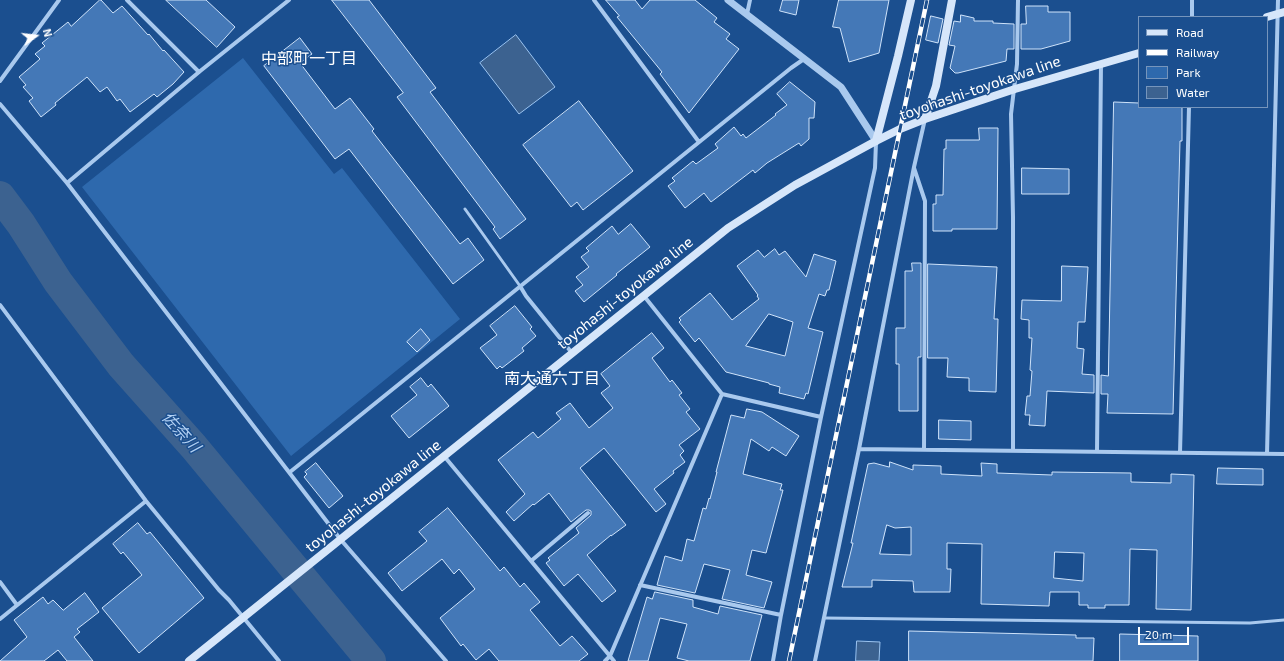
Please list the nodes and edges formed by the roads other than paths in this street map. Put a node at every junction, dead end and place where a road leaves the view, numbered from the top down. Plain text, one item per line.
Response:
1 (59, 0) edge
2 (127, 0) edge
3 (289, 0) edge
4 (594, 0) edge
5 (728, 0) edge
6 (750, 0) edge
7 (910, 0) edge
8 (952, 0) edge
9 (1018, 0) edge
10 (1192, 0) edge
11 (1278, 0) edge
12 (1281, 13) edge
13 (747, 15) junction
14 (1192, 16) edge
15 (1268, 17) edge
16 (1138, 53) edge
17 (804, 59) junction
18 (1101, 64) junction
19 (199, 72) junction
20 (0, 81) edge
21 (1015, 89) junction
22 (0, 104) edge
23 (1189, 108) edge
24 (925, 119) junction
25 (876, 140) junction
26 (699, 142) junction
27 (914, 167) junction
28 (67, 183) junction
29 (465, 209) dead end
30 (520, 286) junction
31 (644, 296) junction
32 (0, 305) edge
33 (572, 353) junction
34 (722, 394) junction
35 (821, 417) junction
36 (859, 449) junction
37 (924, 450) junction
38 (1013, 451) junction
39 (1097, 452) junction
40 (1180, 453) junction
41 (1267, 454) junction
42 (1284, 454) edge
43 (444, 456) junction
44 (290, 472) junction
45 (146, 501) junction
46 (588, 513) dead end
47 (340, 540) junction
48 (531, 561) junction
49 (0, 582) edge
50 (640, 585) junction
51 (17, 605) junction
52 (781, 615) junction
53 (244, 617) junction
54 (824, 618) junction
55 (0, 619) edge
56 (1284, 620) edge
57 (610, 656) junction
58 (189, 661) edge
59 (280, 661) edge
60 (446, 661) edge
61 (604, 661) edge
62 (614, 661) edge
63 (773, 661) edge
64 (815, 661) edge

1 - 20 street
2 - 19 street
3 - 19 street
4 - 26 street
5 - 13 street
6 - 13 street
7 - 25 main road
8 - 24 main road
9 - 21 street
10 - 14 street
11 - 12 street
12 - 15 main road
12 - 41 street
13 - 17 street
16 - 18 main road, toyohashi-toyokawa line
17 - 25 street
17 - 26 street
18 - 21 main road, toyohashi-toyokawa line
18 - 39 street
19 - 28 street
21 - 24 main road, toyohashi-toyokawa line
21 - 38 street
22 - 28 street
23 - 40 street
24 - 25 main road, toyohashi-toyokawa line
24 - 27 street
25 - 31 main road, toyohashi-toyokawa line
25 - 35 street
26 - 30 street
27 - 36 street
27 - 37 street
28 - 44 street
29 - 30 lane
30 - 33 street
30 - 44 street
31 - 33 main road, toyohashi-toyokawa line
31 - 34 street
32 - 45 street
33 - 43 main road, toyohashi-toyokawa line
34 - 35 street
34 - 50 street
35 - 52 street
36 - 37 street
36 - 54 street
37 - 38 street
38 - 39 street
39 - 40 street
40 - 41 street
41 - 42 street
43 - 47 main road, toyohashi-toyokawa line
43 - 48 street
44 - 47 street
45 - 51 street
45 - 53 street
46 - 48 street
47 - 53 main road, toyohashi-toyokawa line
47 - 60 street
48 - 57 street
49 - 51 street
50 - 52 street
50 - 57 street
51 - 55 street
52 - 63 street
53 - 58 main road, toyohashi-toyokawa line
53 - 59 street
54 - 56 lane
54 - 64 street
57 - 61 street
57 - 62 street

